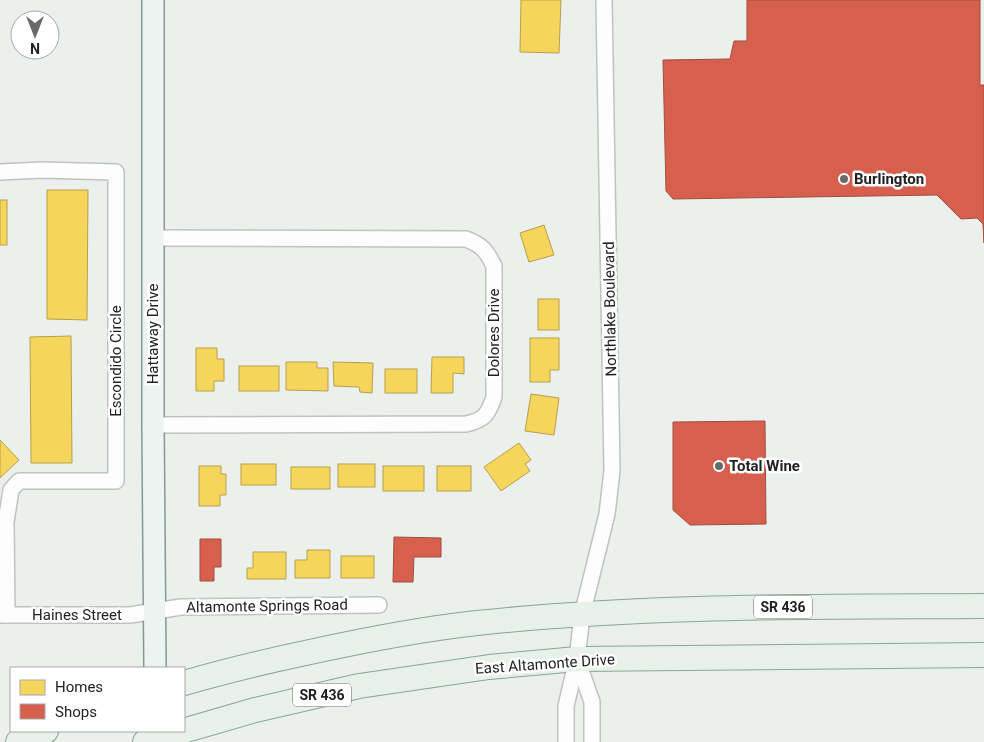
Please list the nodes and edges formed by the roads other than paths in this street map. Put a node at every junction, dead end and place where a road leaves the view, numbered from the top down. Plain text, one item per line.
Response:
1 (153, 0) edge
2 (604, 0) edge
3 (0, 172) edge
4 (153, 238) junction
5 (152, 425) junction
6 (3, 567) edge
7 (379, 605) dead end
8 (984, 606) edge
9 (155, 612) junction
10 (4, 615) edge
11 (582, 615) junction
12 (984, 655) edge
13 (577, 658) junction
14 (155, 667) edge
15 (185, 683) edge
16 (185, 729) edge
17 (43, 732) edge
18 (176, 732) edge
19 (154, 738) edge
20 (18, 742) edge
21 (566, 742) edge
22 (592, 742) edge

1 - 4 street, Hattaway Drive
2 - 11 street, Northlake Boulevard
3 - 6 street, Escondido Circle
4 - 5 street, Hattaway Drive
4 - 5 street, Dolores Drive
5 - 9 street, Hattaway Drive
6 - 10 street, Escondido Circle
7 - 9 street, Altamonte Springs Road
8 - 11 main road, SR 436
9 - 10 street, Haines Street
9 - 14 street, Hattaway Drive
11 - 13 street, Northlake Boulevard
11 - 15 main road, SR 436
12 - 13 main road, East Altamonte Drive / SR 436
13 - 16 main road, East Altamonte Drive / SR 436
13 - 21 street, Northlake Boulevard
13 - 22 street
17 - 20 main road
18 - 19 main road, East Altamonte Drive / SR 436

